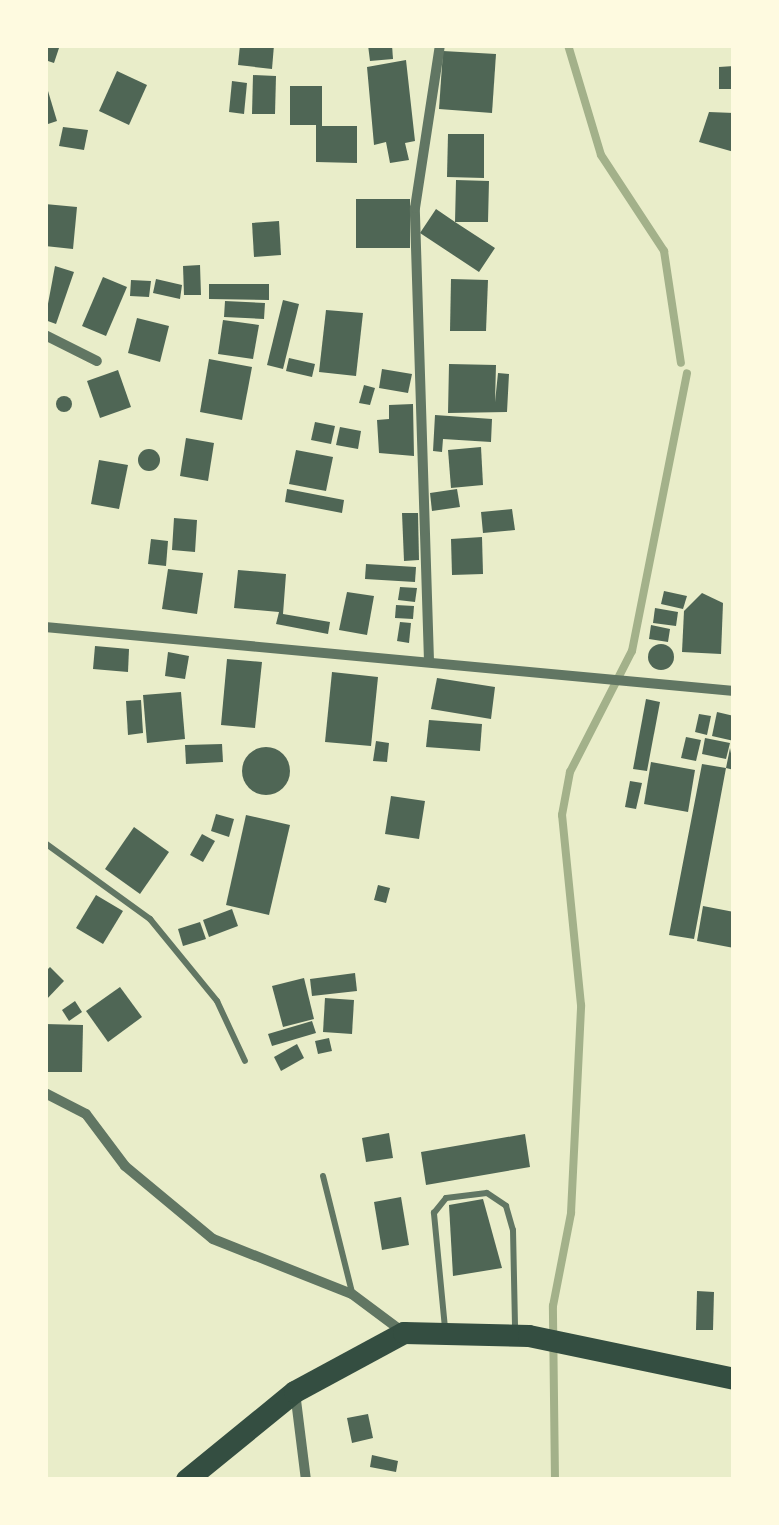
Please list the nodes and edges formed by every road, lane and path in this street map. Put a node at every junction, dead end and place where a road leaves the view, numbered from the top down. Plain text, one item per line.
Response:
1 (440, 45) edge
2 (45, 335) edge
3 (98, 361) dead end
4 (45, 627) edge
5 (429, 661) junction
6 (734, 691) edge
7 (45, 844) edge
8 (245, 1062) dead end
9 (45, 1093) edge
10 (323, 1176) dead end
11 (352, 1294) junction
12 (445, 1329) junction
13 (404, 1334) junction
14 (522, 1335) junction
15 (734, 1379) edge
16 (295, 1392) junction
17 (187, 1480) edge
18 (306, 1480) edge

1 - 5 street
2 - 3 street
4 - 5 street
5 - 6 street
7 - 8 lane
9 - 11 street
10 - 11 lane
11 - 13 street
12 - 13 main road
12 - 14 main road
12 - 14 lane
13 - 16 main road
14 - 15 main road
16 - 17 main road
16 - 18 street

